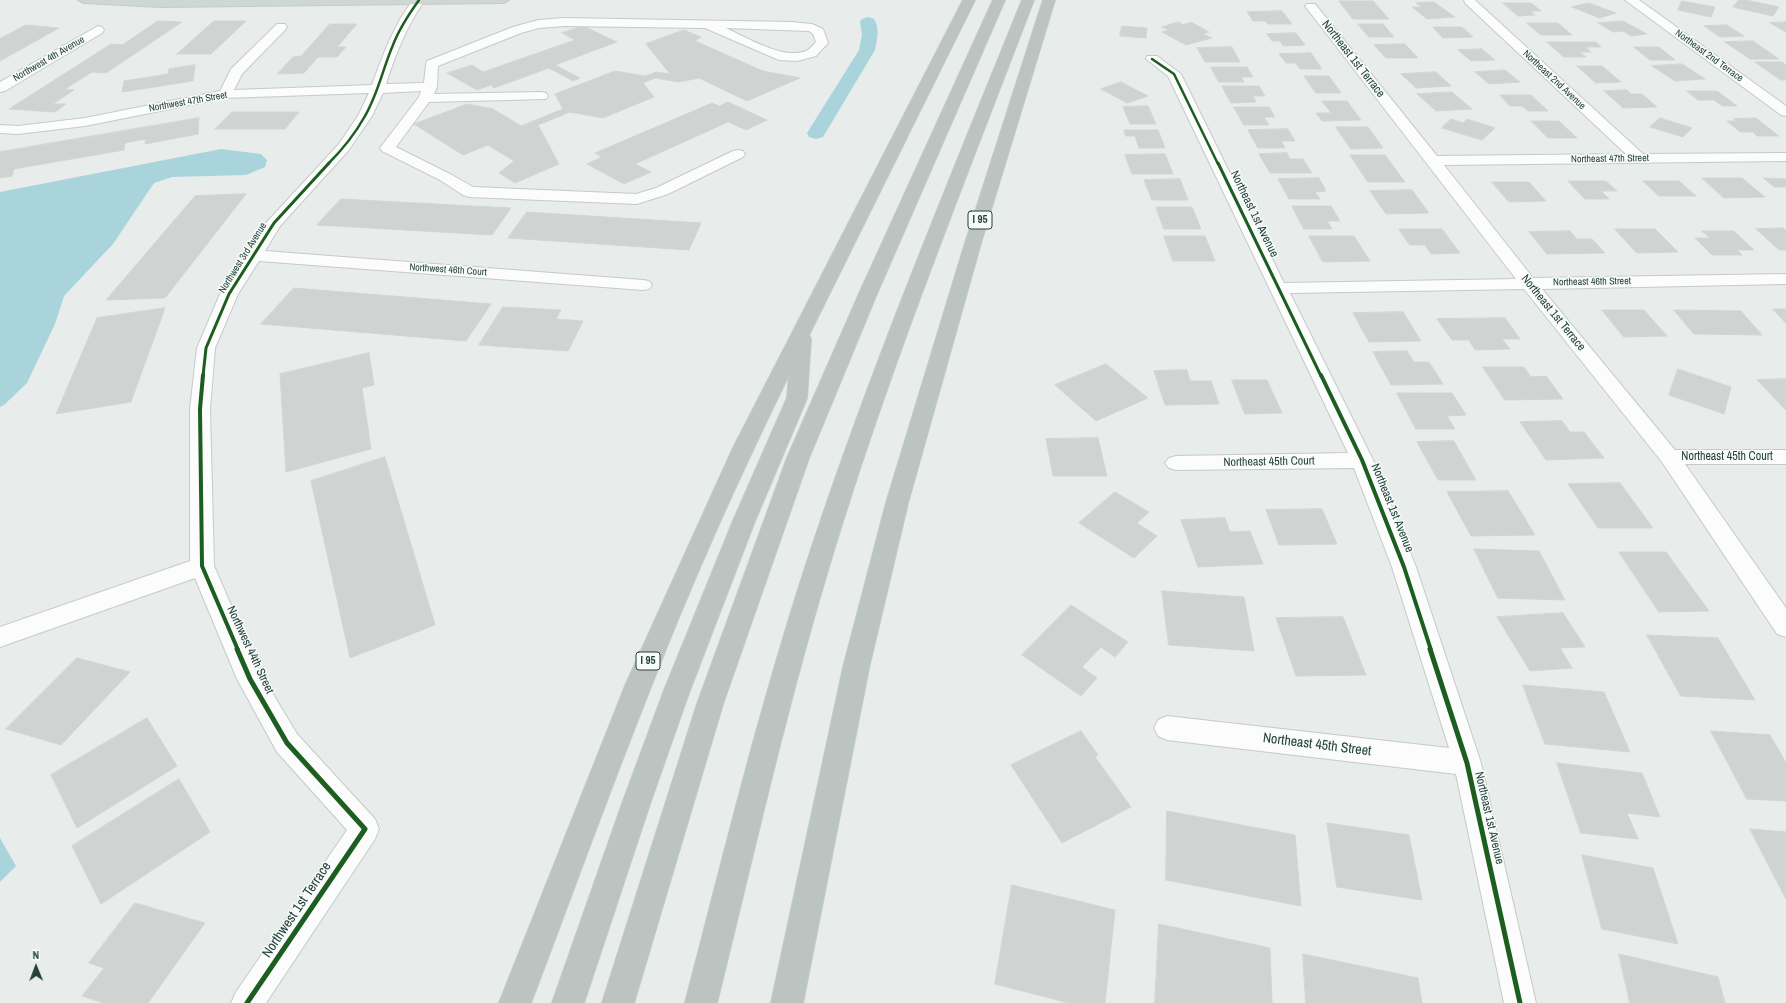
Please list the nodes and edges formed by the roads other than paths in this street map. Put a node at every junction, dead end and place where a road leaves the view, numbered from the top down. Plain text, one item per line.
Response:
1 (84, 0) edge
2 (419, 0) edge
3 (504, 0) edge
4 (969, 0) edge
5 (1000, 0) edge
6 (1028, 0) edge
7 (1049, 0) edge
8 (1631, 0) edge
9 (1469, 1) dead end
10 (1311, 6) dead end
11 (708, 25) junction
12 (281, 27) dead end
13 (98, 30) dead end
14 (1152, 59) dead end
15 (0, 88) edge
16 (428, 88) junction
17 (378, 90) junction
18 (225, 94) junction
19 (541, 96) dead end
20 (1786, 112) edge
21 (0, 130) edge
22 (738, 154) dead end
23 (1786, 157) edge
24 (1639, 158) junction
25 (1433, 161) junction
26 (253, 255) junction
27 (1786, 279) edge
28 (1528, 282) junction
29 (643, 285) dead end
30 (1279, 288) junction
31 (803, 328) junction
32 (1669, 457) junction
33 (1786, 457) edge
34 (1362, 460) junction
35 (1176, 463) dead end
36 (202, 566) junction
37 (1786, 627) edge
38 (0, 637) edge
39 (1168, 728) dead end
40 (1467, 764) junction
41 (365, 829) joint
42 (247, 1003) edge
43 (515, 1003) edge
44 (568, 1003) edge
45 (618, 1003) edge
46 (701, 1003) edge
47 (787, 1003) edge
48 (1520, 1003) edge

1 - 2 main road
2 - 3 main road
2 - 17 street, Northwest 3rd Avenue
4 - 31 highway, I 95
5 - 45 highway
6 - 46 highway
7 - 47 highway, I 95
8 - 20 street, Northeast 2nd Terrace
9 - 24 street, Northeast 2nd Avenue
10 - 25 street, Northeast 1st Terrace
11 - 11 street
11 - 16 street
12 - 18 street
13 - 15 street, Northwest 4th Avenue
14 - 30 street, Northeast 1st Avenue
16 - 17 street, Northwest 47th Street
16 - 19 street, Northwest 47th Street
16 - 22 street
17 - 18 street, Northwest 47th Street
17 - 26 street, Northwest 3rd Avenue
18 - 21 street, Northwest 47th Street
23 - 24 street, Northeast 47th Street
24 - 25 street, Northeast 47th Street
25 - 28 street, Northeast 1st Terrace
26 - 29 street, Northwest 46th Court
26 - 36 street, Northwest 3rd Avenue
27 - 28 street, Northeast 46th Street
28 - 30 street, Northeast 46th Street
28 - 32 street, Northeast 1st Terrace
30 - 34 street, Northeast 1st Avenue
31 - 43 highway, I 95
31 - 44 highway
32 - 33 street, Northeast 45th Court
32 - 37 street, Northeast 1st Terrace
34 - 35 street, Northeast 45th Court
34 - 40 street, Northeast 1st Avenue
36 - 38 street
36 - 41 street, Northwest 44th Street
39 - 40 street, Northeast 45th Street
40 - 48 street, Northeast 1st Avenue
41 - 42 street, Northwest 1st Terrace

